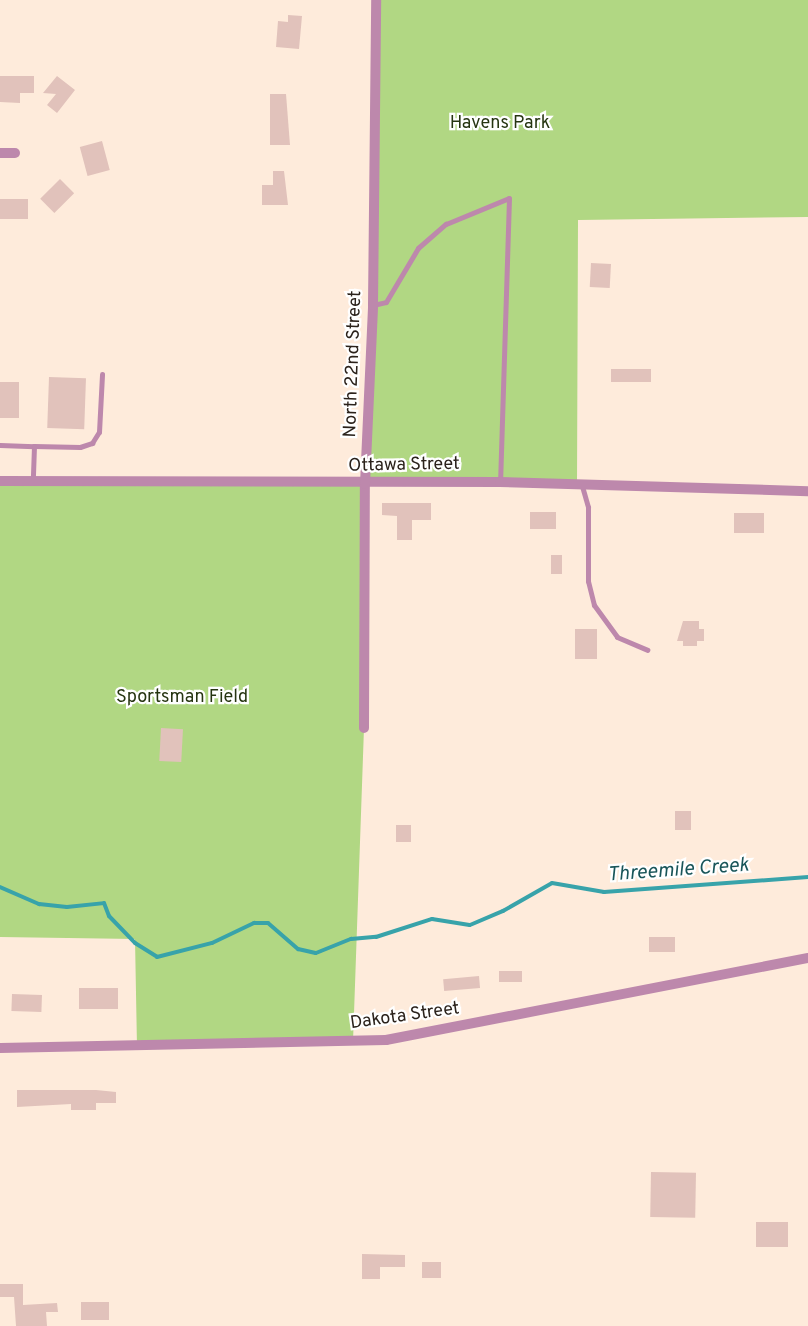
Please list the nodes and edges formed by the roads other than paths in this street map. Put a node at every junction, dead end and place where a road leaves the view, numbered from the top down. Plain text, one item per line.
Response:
1 (376, 0) edge
2 (0, 153) edge
3 (15, 153) dead end
4 (373, 305) junction
5 (102, 374) dead end
6 (0, 445) edge
7 (34, 446) junction
8 (0, 481) edge
9 (33, 481) junction
10 (500, 482) junction
11 (364, 484) junction
12 (582, 486) junction
13 (808, 491) edge
14 (646, 650) dead end
15 (364, 728) dead end
16 (808, 958) edge
17 (0, 1048) edge

1 - 4 street, North 22nd Street
2 - 3 street
4 - 10 lane
4 - 11 street, North 22nd Street
5 - 7 lane
6 - 7 lane
7 - 9 lane
8 - 9 street, Ottawa Street
9 - 11 street, Ottawa Street
10 - 11 street, Ottawa Street
10 - 12 street, Ottawa Street
11 - 15 street, North 22nd Street
12 - 13 street, Ottawa Street
12 - 14 lane
16 - 17 street, Dakota Street

